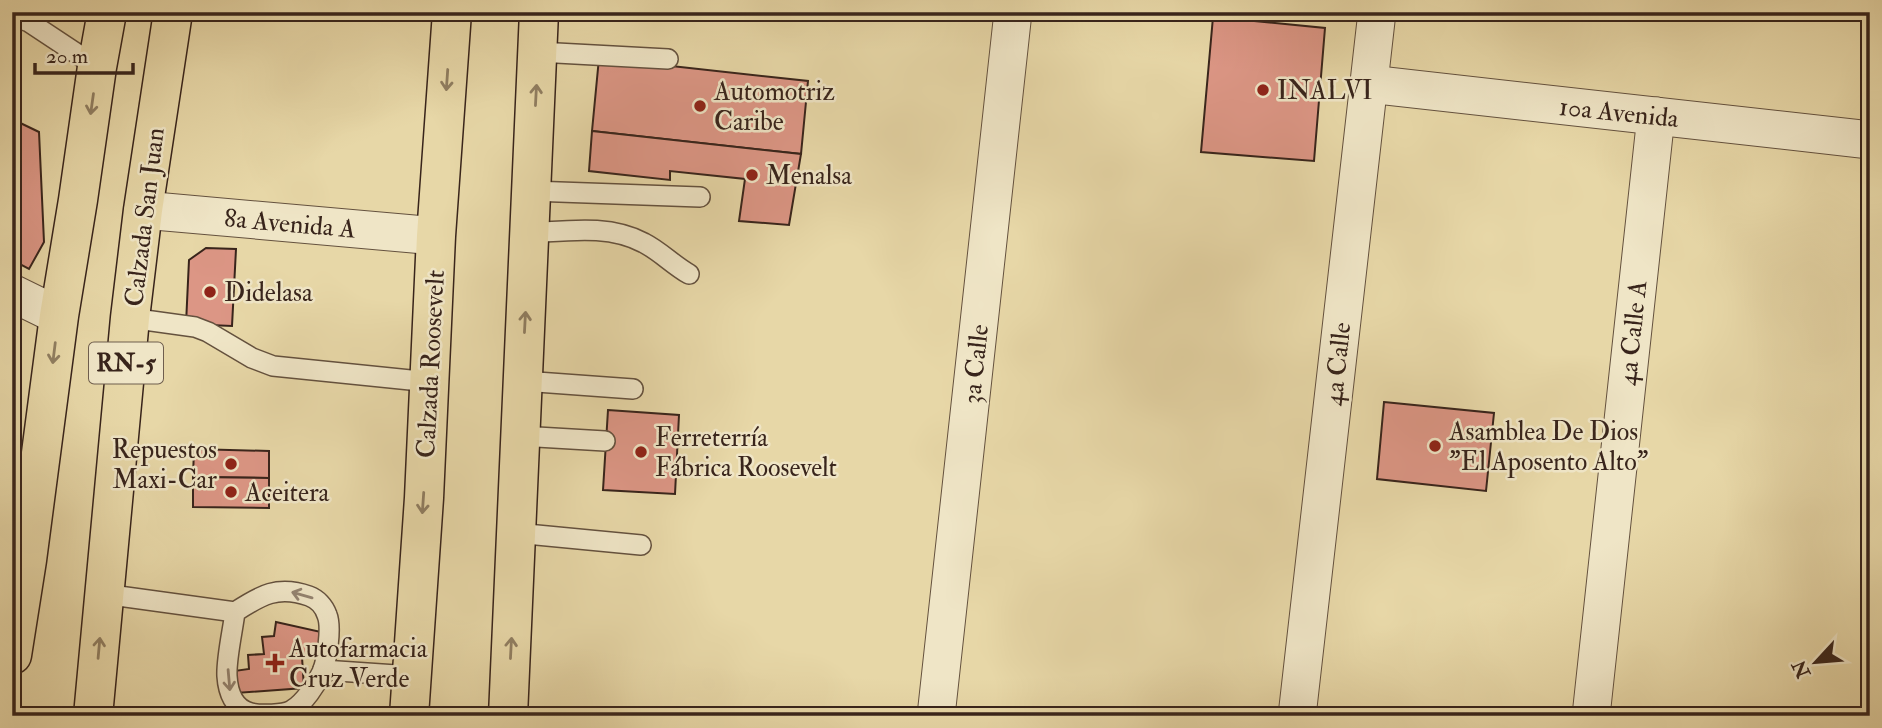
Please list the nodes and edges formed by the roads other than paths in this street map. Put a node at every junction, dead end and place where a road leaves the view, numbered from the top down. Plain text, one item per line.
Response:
1 (107, 12) edge
2 (173, 12) edge
3 (452, 12) edge
4 (539, 12) edge
5 (1013, 12) edge
6 (1377, 12) edge
7 (24, 17) edge
8 (538, 52) junction
9 (668, 59) dead end
10 (97, 67) junction
11 (1369, 84) junction
12 (1656, 116) junction
13 (1870, 141) edge
14 (531, 191) junction
15 (700, 197) dead end
16 (143, 210) junction
17 (530, 233) junction
18 (436, 236) junction
19 (689, 274) dead end
20 (12, 293) edge
21 (59, 316) junction
22 (130, 318) junction
23 (523, 381) junction
24 (430, 382) junction
25 (633, 389) dead end
26 (520, 436) junction
27 (606, 441) dead end
28 (516, 533) junction
29 (641, 545) dead end
30 (20, 559) edge
31 (104, 594) junction
32 (235, 612) junction
33 (12, 654) edge
34 (323, 670) junction
35 (411, 676) junction
36 (93, 716) edge
37 (408, 716) edge
38 (508, 716) edge
39 (936, 716) edge
40 (1297, 716) edge
41 (1591, 716) edge

1 - 10 main road, RN-5
2 - 16 main road, Calzada San Juan / RN-5
3 -> 18 main road, Calzada Roosevelt
4 - 8 main road
5 - 39 street, 3a Calle
6 - 11 street, 4a Calle
7 - 10 lane
8 - 9 lane
14 -> 8 main road
10 -> 21 main road, RN-5
11 - 12 street, 10a Avenida
11 - 40 street, 4a Calle
12 - 13 street, 10a Avenida
12 - 41 street, 4a Calle A
14 - 15 lane
14 - 17 main road
16 - 18 street, 8a Avenida A
16 - 22 main road, Calzada San Juan / RN-5
17 - 19 lane
23 -> 17 main road
18 - 24 main road, Calzada Roosevelt
20 - 21 street
21 -> 30 main road, RN-5
22 - 24 lane
22 - 31 main road, Calzada San Juan / RN-5
23 - 25 lane
23 - 26 main road
24 -> 35 main road, Calzada Roosevelt
26 - 27 lane
26 - 28 main road
28 - 29 lane
38 -> 28 main road
30 - 33 main road, RN-5
31 - 32 lane
36 -> 31 main road, Calzada San Juan / RN-5
34 -> 32 lane
32 -> 34 lane
34 - 35 lane
35 - 37 main road, Calzada Roosevelt

